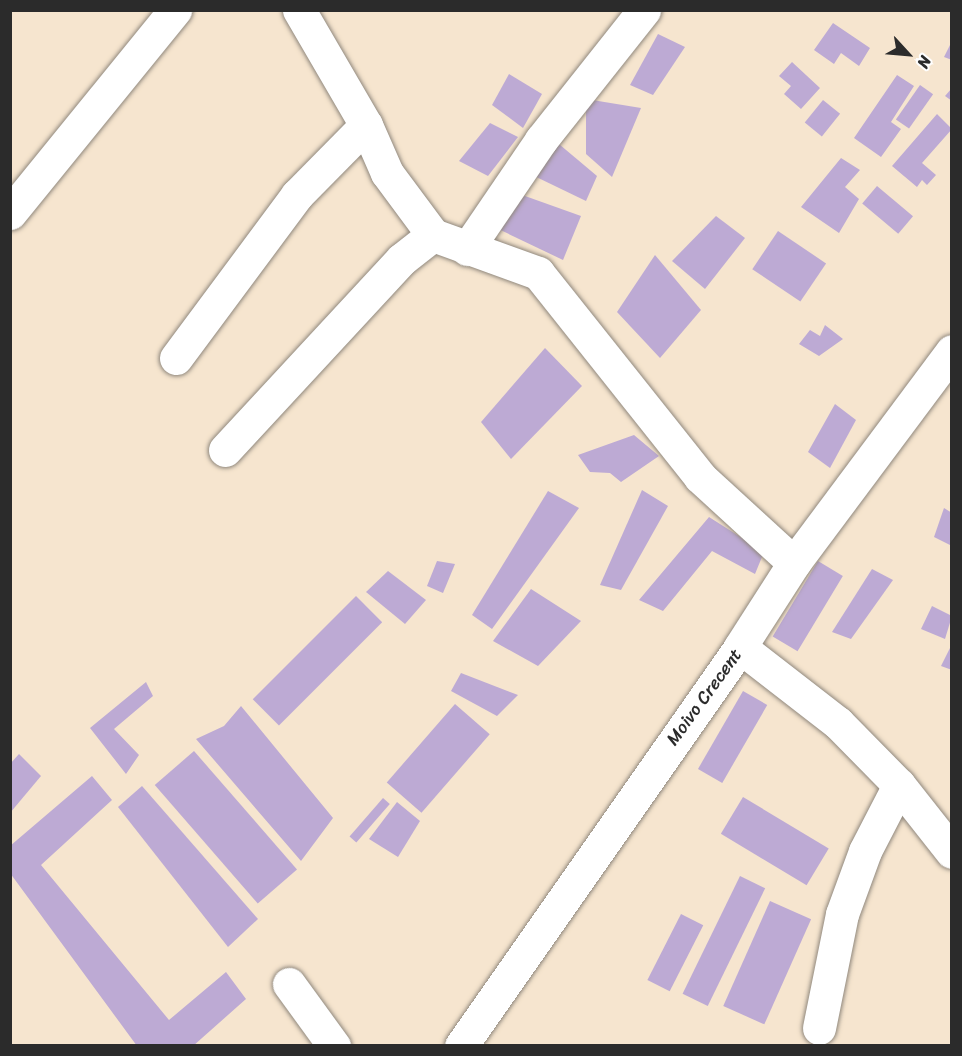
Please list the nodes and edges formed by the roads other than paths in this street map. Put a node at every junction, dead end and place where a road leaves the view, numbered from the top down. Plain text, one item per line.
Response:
1 (176, 10) edge
2 (299, 10) edge
3 (644, 10) edge
4 (366, 125) junction
5 (10, 213) edge
6 (433, 235) junction
7 (466, 249) junction
8 (951, 351) edge
9 (176, 358) dead end
10 (225, 450) dead end
11 (794, 563) junction
12 (740, 647) junction
13 (899, 786) junction
14 (951, 852) edge
15 (289, 984) dead end
16 (819, 1028) dead end
17 (334, 1046) edge
18 (461, 1046) edge

1 - 5 street
2 - 4 street
3 - 7 street
4 - 6 street
4 - 9 street
6 - 7 street
6 - 10 street
7 - 11 street
8 - 11 street, Moivo Crecent
11 - 12 street, Moivo Crecent
12 - 13 street
12 - 18 street, Moivo Crecent
13 - 14 street
13 - 16 street
15 - 17 street

